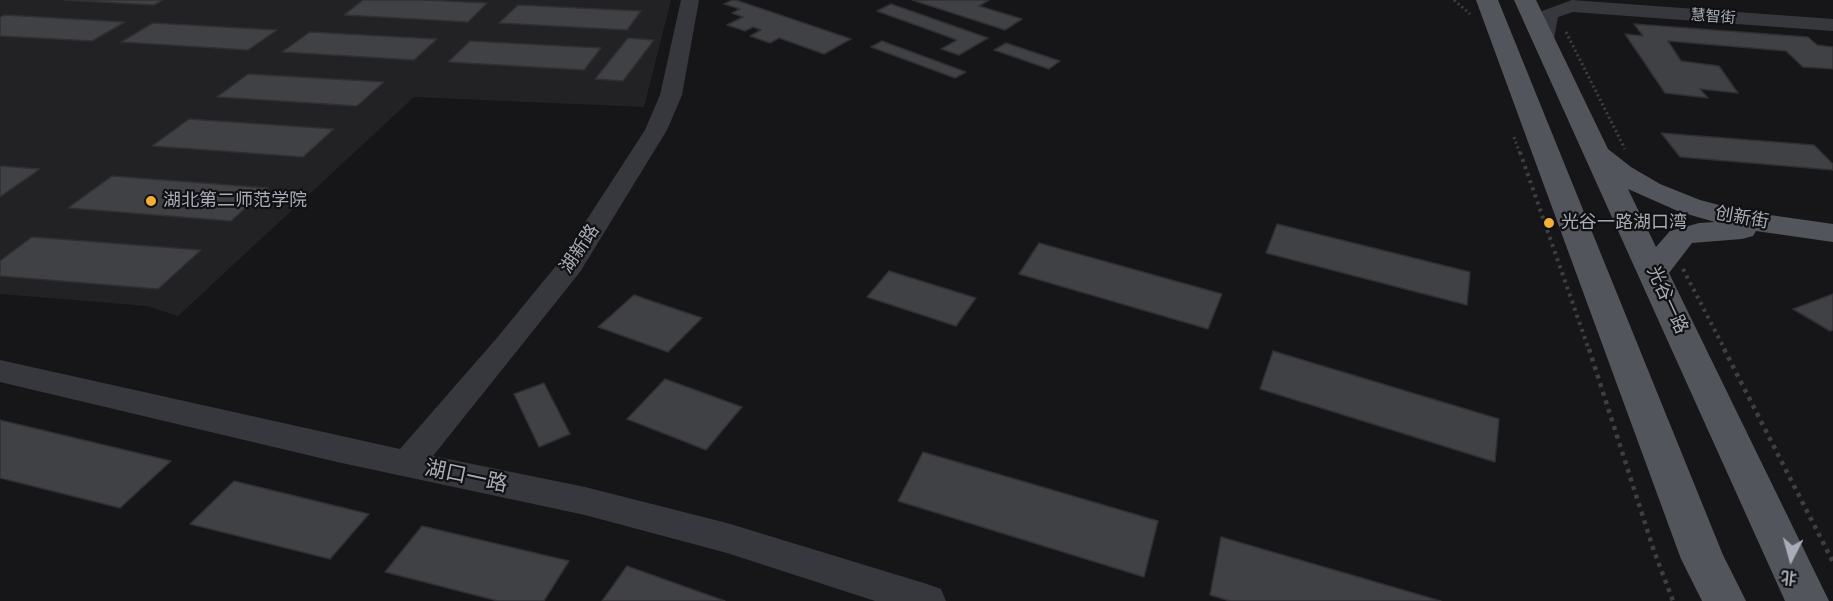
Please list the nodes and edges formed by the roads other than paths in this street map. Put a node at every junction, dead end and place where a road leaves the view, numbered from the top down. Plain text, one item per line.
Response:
1 (690, 0) edge
2 (1463, 0) edge
3 (1487, 0) edge
4 (1525, 0) edge
5 (1573, 0) edge
6 (1833, 24) edge
7 (1498, 27) junction
8 (1555, 36) junction
9 (1596, 151) junction
10 (1833, 233) edge
11 (1833, 245) edge
12 (1666, 266) junction
13 (0, 371) edge
14 (407, 464) junction
15 (927, 601) edge
16 (1724, 601) edge
17 (1807, 601) edge

1 - 14 street, 湖新路
2 - 7 main road
3 - 7 main road
4 - 8 main road, 光谷一路
5 - 6 street, 慧智街
6 - 8 street, 慧智街
7 - 16 main road
8 - 9 main road, 光谷一路
9 - 10 main road, 创新街
9 - 12 main road, 光谷一路
11 - 12 main road, 创新街
12 - 17 main road, 光谷一路
13 - 14 street, 湖口一路
14 - 15 street, 湖口一路

